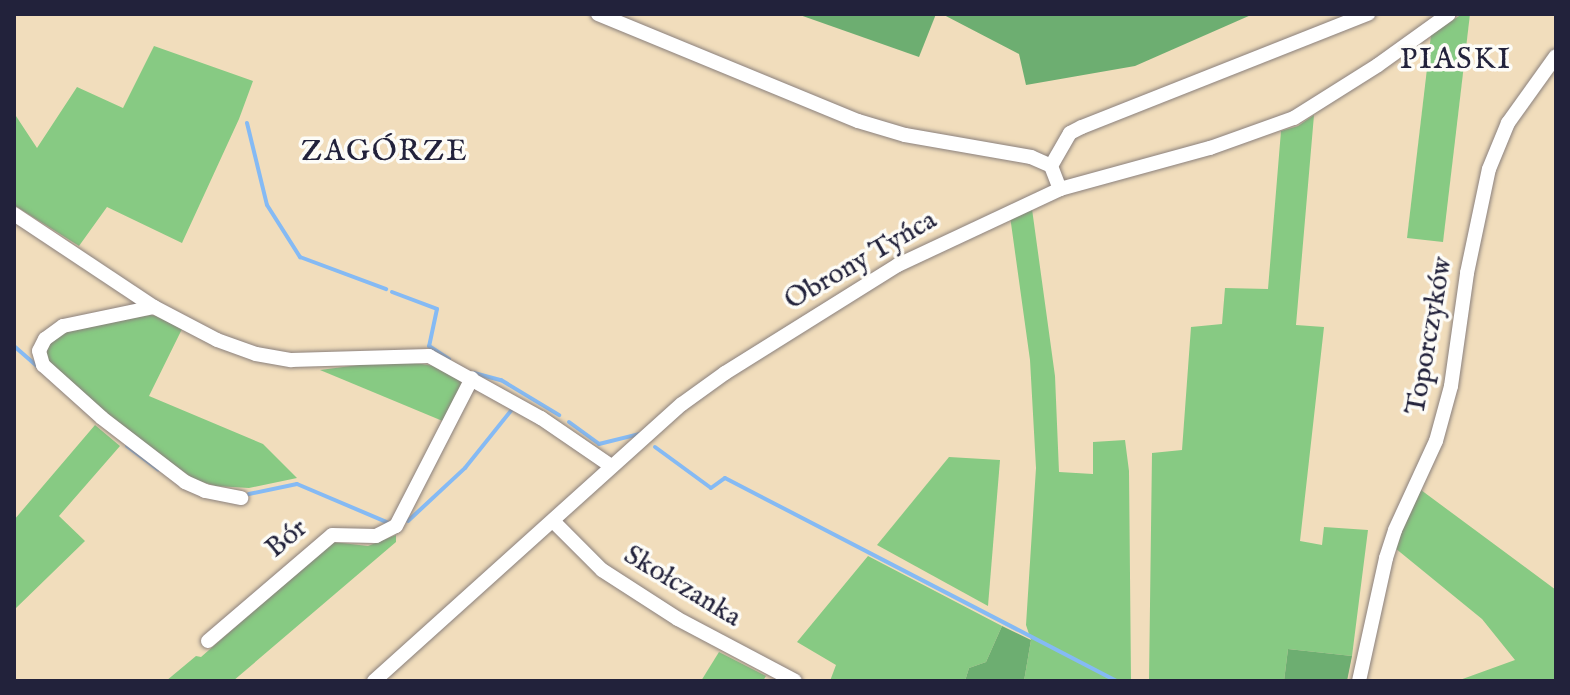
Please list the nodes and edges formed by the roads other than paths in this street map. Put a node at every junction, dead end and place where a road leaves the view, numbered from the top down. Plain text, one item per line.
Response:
1 (598, 14) edge
2 (1368, 14) edge
3 (1449, 14) edge
4 (1556, 56) edge
5 (1051, 166) junction
6 (1060, 189) junction
7 (14, 214) edge
8 (154, 307) junction
9 (472, 378) junction
10 (611, 466) junction
11 (241, 498) dead end
12 (554, 522) junction
13 (208, 641) dead end
14 (374, 681) edge
15 (795, 681) edge
16 (1359, 681) edge

1 - 5 street
2 - 5 street
3 - 6 street, Obrony Tyńca
4 - 16 street, Toporczyków
5 - 6 street
6 - 10 street, Obrony Tyńca
7 - 8 street
8 - 9 street
8 - 11 street
9 - 10 street
9 - 13 street, Bór
10 - 12 street, Obrony Tyńca
12 - 14 street, Obrony Tyńca
12 - 15 street, Skołczanka

